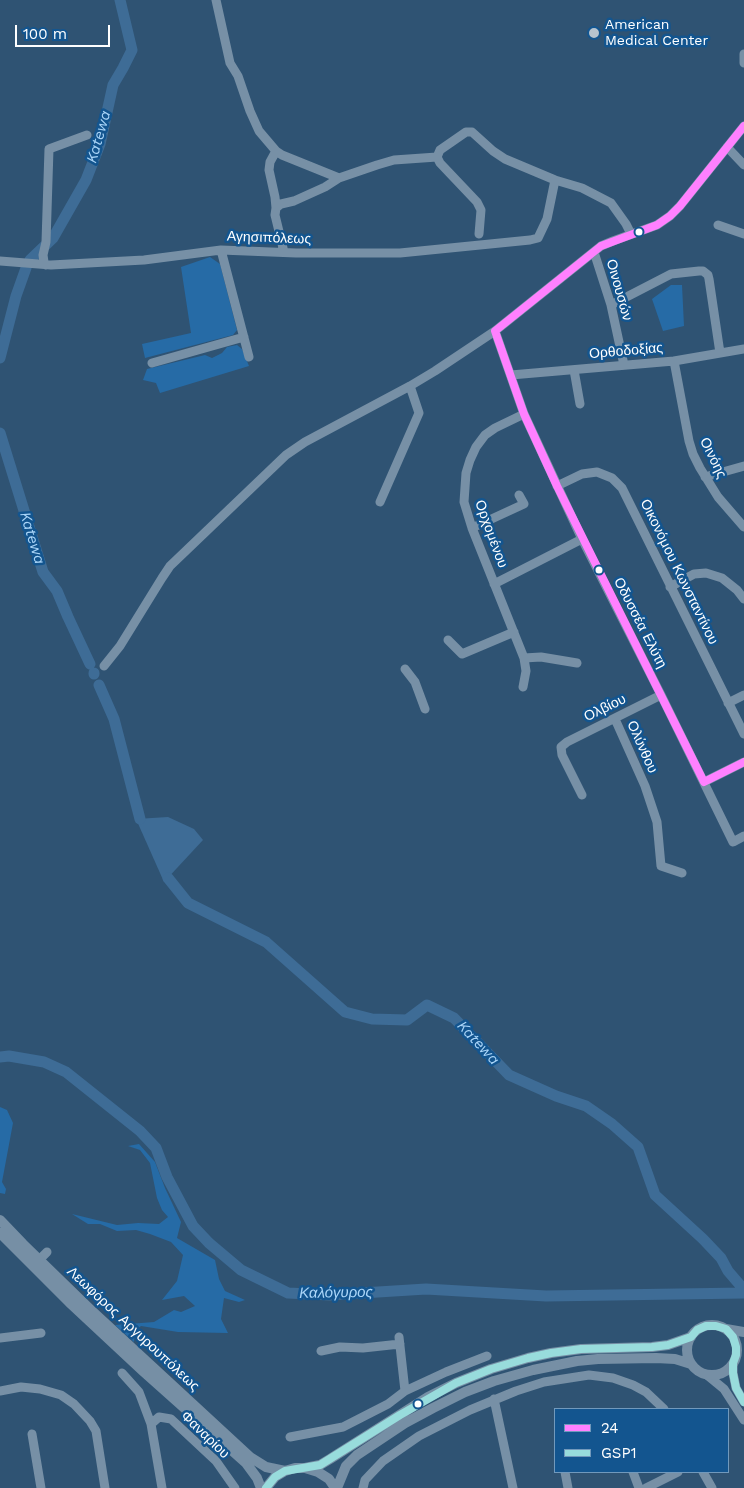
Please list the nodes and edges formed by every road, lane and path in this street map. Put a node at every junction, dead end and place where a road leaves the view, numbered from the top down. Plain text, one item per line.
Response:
1 (216, 0) edge
2 (744, 54) edge
3 (744, 62) edge
4 (744, 126) edge
5 (87, 134) dead end
6 (726, 147) junction
7 (276, 151) junction
8 (437, 157) junction
9 (744, 165) edge
10 (339, 178) junction
11 (555, 180) junction
12 (276, 208) junction
13 (718, 226) dead end
14 (479, 234) dead end
15 (631, 234) junction
16 (744, 234) edge
17 (221, 250) junction
18 (284, 252) junction
19 (594, 252) junction
20 (0, 261) edge
21 (46, 265) junction
22 (611, 305) junction
23 (495, 331) junction
24 (244, 337) junction
25 (744, 349) edge
26 (720, 353) junction
27 (250, 357) dead end
28 (674, 361) junction
29 (152, 362) dead end
30 (624, 365) junction
31 (574, 370) junction
32 (511, 376) junction
33 (410, 386) junction
34 (580, 404) dead end
35 (524, 414) junction
36 (744, 466) edge
37 (705, 477) junction
38 (557, 486) junction
39 (519, 495) dead end
40 (380, 502) dead end
41 (744, 527) edge
42 (472, 528) junction
43 (582, 539) junction
44 (494, 584) junction
45 (670, 587) junction
46 (744, 599) edge
47 (514, 632) junction
48 (448, 640) dead end
49 (524, 658) junction
50 (564, 661) junction
51 (577, 663) dead end
52 (104, 666) dead end
53 (405, 669) dead end
54 (562, 670) dead end
55 (523, 687) dead end
56 (661, 695) junction
57 (744, 696) edge
58 (728, 703) junction
59 (425, 709) dead end
60 (614, 719) junction
61 (744, 734) edge
62 (744, 762) edge
63 (704, 782) junction
64 (582, 795) dead end
65 (744, 836) edge
66 (682, 873) dead end
67 (0, 1220) edge
68 (0, 1232) edge
69 (47, 1252) dead end
70 (39, 1260) junction
71 (726, 1330) junction
72 (744, 1332) edge
73 (41, 1333) dead end
74 (691, 1337) junction
75 (0, 1338) edge
76 (321, 1350) dead end
77 (744, 1352) edge
78 (487, 1356) dead end
79 (734, 1361) junction
80 (691, 1364) junction
81 (122, 1373) dead end
82 (708, 1375) junction
83 (0, 1391) edge
84 (406, 1391) junction
85 (494, 1399) junction
86 (744, 1402) edge
87 (663, 1408) edge
88 (744, 1420) edge
89 (151, 1424) junction
90 (32, 1434) dead end
91 (290, 1437) dead end
92 (248, 1460) junction
93 (305, 1468) junction
94 (285, 1471) junction
95 (565, 1473) edge
96 (633, 1473) edge
97 (676, 1473) edge
98 (704, 1473) edge
99 (41, 1488) edge
100 (105, 1488) edge
101 (162, 1488) edge
102 (234, 1488) edge
103 (261, 1488) edge
104 (266, 1488) edge
105 (336, 1488) edge
106 (363, 1488) edge
107 (513, 1488) edge
108 (568, 1488) edge
109 (639, 1488) edge
110 (646, 1488) edge
111 (712, 1488) edge

1 - 7 street
2 - 3 street
4 - 6 street
5 - 21 street
6 - 9 street
6 - 15 street
7 - 10 street
7 - 12 street
8 - 10 street
8 - 11 street
8 - 14 street
10 - 12 street
11 - 15 street
11 - 18 street, Αγησιπόλεως
12 - 18 street
13 - 16 street
15 - 19 street
17 - 18 street, Αγησιπόλεως
17 - 21 street, Αγησιπόλεως
17 - 24 street
19 - 22 street, Οινουσών
19 - 23 street
20 - 21 street, Αγησιπόλεως
22 - 26 street
22 - 30 street, Οινουσών
23 - 32 street, Οδυσσέα Ελύτη
23 - 33 street
24 - 27 street
24 - 29 street
25 - 26 street, Ορθοδοξίας
26 - 28 street, Ορθοδοξίας
28 - 30 street, Ορθοδοξίας
28 - 37 street, Οινόης
30 - 31 street, Ορθοδοξίας
31 - 32 street, Ορθοδοξίας
31 - 34 street
32 - 35 street, Οδυσσέα Ελύτη
33 - 40 street
33 - 52 street
35 - 38 street, Οδυσσέα Ελύτη
35 - 42 street, Ορχομένου
36 - 37 street
37 - 41 street, Οινόης
38 - 43 street, Οδυσσέα Ελύτη
38 - 45 street, Οικονόμου Κωνσταντίνου
39 - 42 street
42 - 44 street, Ορχομένου
43 - 44 street
43 - 56 street, Οδυσσέα Ελύτη
44 - 47 street, Ορχομένου
45 - 46 street
45 - 58 street, Οικονόμου Κωνσταντίνου
47 - 48 street
47 - 49 street, Ορχομένου
49 - 50 street
49 - 55 street, Ορχομένου
50 - 51 street
50 - 54 street
53 - 59 street
56 - 60 street, Ολβίου
56 - 63 street, Οδυσσέα Ελύτη
57 - 58 street
58 - 61 street, Οικονόμου Κωνσταντίνου
60 - 64 street, Ολβίου
60 - 66 street, Ολύνθου
62 - 63 street
63 - 65 street, Οδυσσέα Ελύτη
67 - 70 main road, Λεωφόρος Αργυρουπόλεως
68 - 92 main road, Λεωφόρος Αργυρουπόλεως
69 - 70 street
70 - 92 main road, Λεωφόρος Αργυρουπόλεως
71 - 72 main road
71 - 74 main road
71 - 79 main road
73 - 75 street
74 - 80 main road
74 - 93 main road
76 - 84 street
77 - 79 main road
78 - 84 street
79 - 82 main road
79 - 86 street
80 - 82 main road
80 - 105 main road
81 - 89 street
82 - 88 street
83 - 100 street
84 - 91 street
85 - 87 street
85 - 106 street
85 - 107 street
89 - 101 street
89 - 102 street, Φαναρίου
90 - 99 street
92 - 94 main road
92 - 103 main road
93 - 94 main road
93 - 105 main road
94 - 104 main road
95 - 108 street
96 - 109 street
97 - 110 street
98 - 111 street

